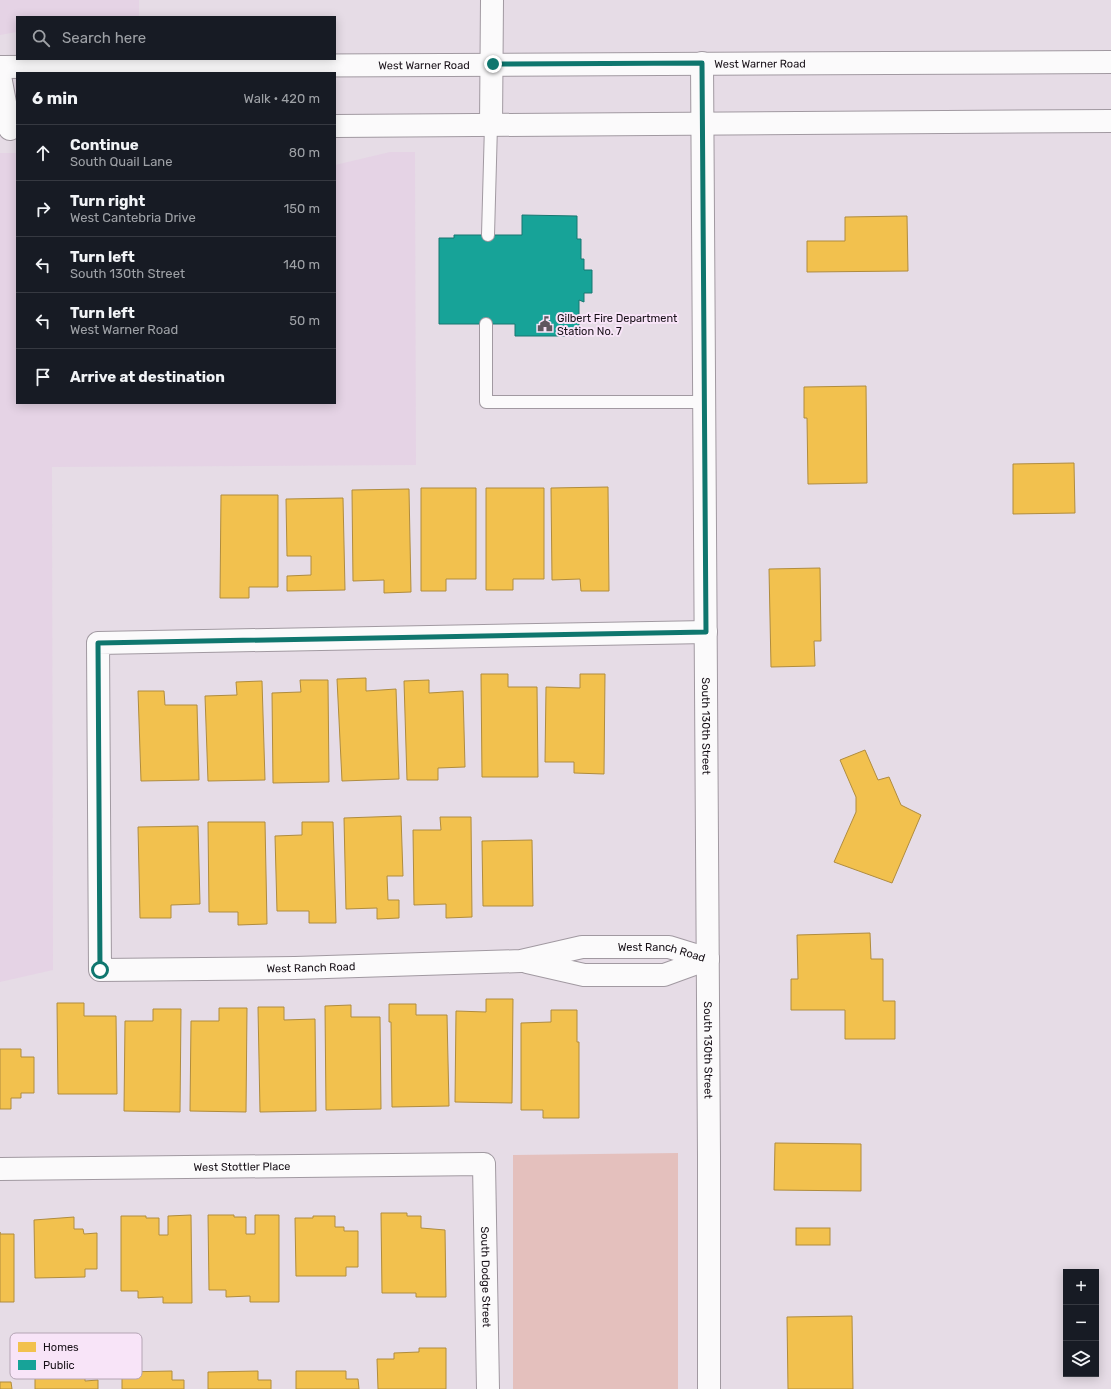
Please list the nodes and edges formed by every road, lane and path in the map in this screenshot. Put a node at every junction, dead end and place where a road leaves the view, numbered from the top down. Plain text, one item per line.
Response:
1 (492, 0) edge
2 (1111, 62) edge
3 (702, 63) junction
4 (493, 64) junction
5 (0, 67) edge
6 (0, 76) edge
7 (1111, 121) edge
8 (702, 124) junction
9 (491, 125) junction
10 (336, 126) edge
11 (9, 129) edge
12 (488, 235) dead end
13 (486, 324) dead end
14 (704, 402) junction
15 (706, 632) junction
16 (708, 959) junction
17 (484, 1164) joint
18 (0, 1169) edge
19 (488, 1389) edge
20 (709, 1389) edge

1 - 4 street
2 - 3 street, West Warner Road
3 - 4 street, West Warner Road
3 - 8 street, South 130th Street
4 - 5 street, West Warner Road
4 - 9 street
6 - 11 street
7 - 8 street
8 - 9 street
8 - 14 street, South 130th Street
9 - 10 street
9 - 12 lane
13 - 14 lane
14 - 15 street, South 130th Street
15 - 16 street, South 130th Street
15 - 16 street, West Ranch Road
16 - 20 street, South 130th Street
17 - 18 street, West Stottler Place
17 - 19 street, South Dodge Street

